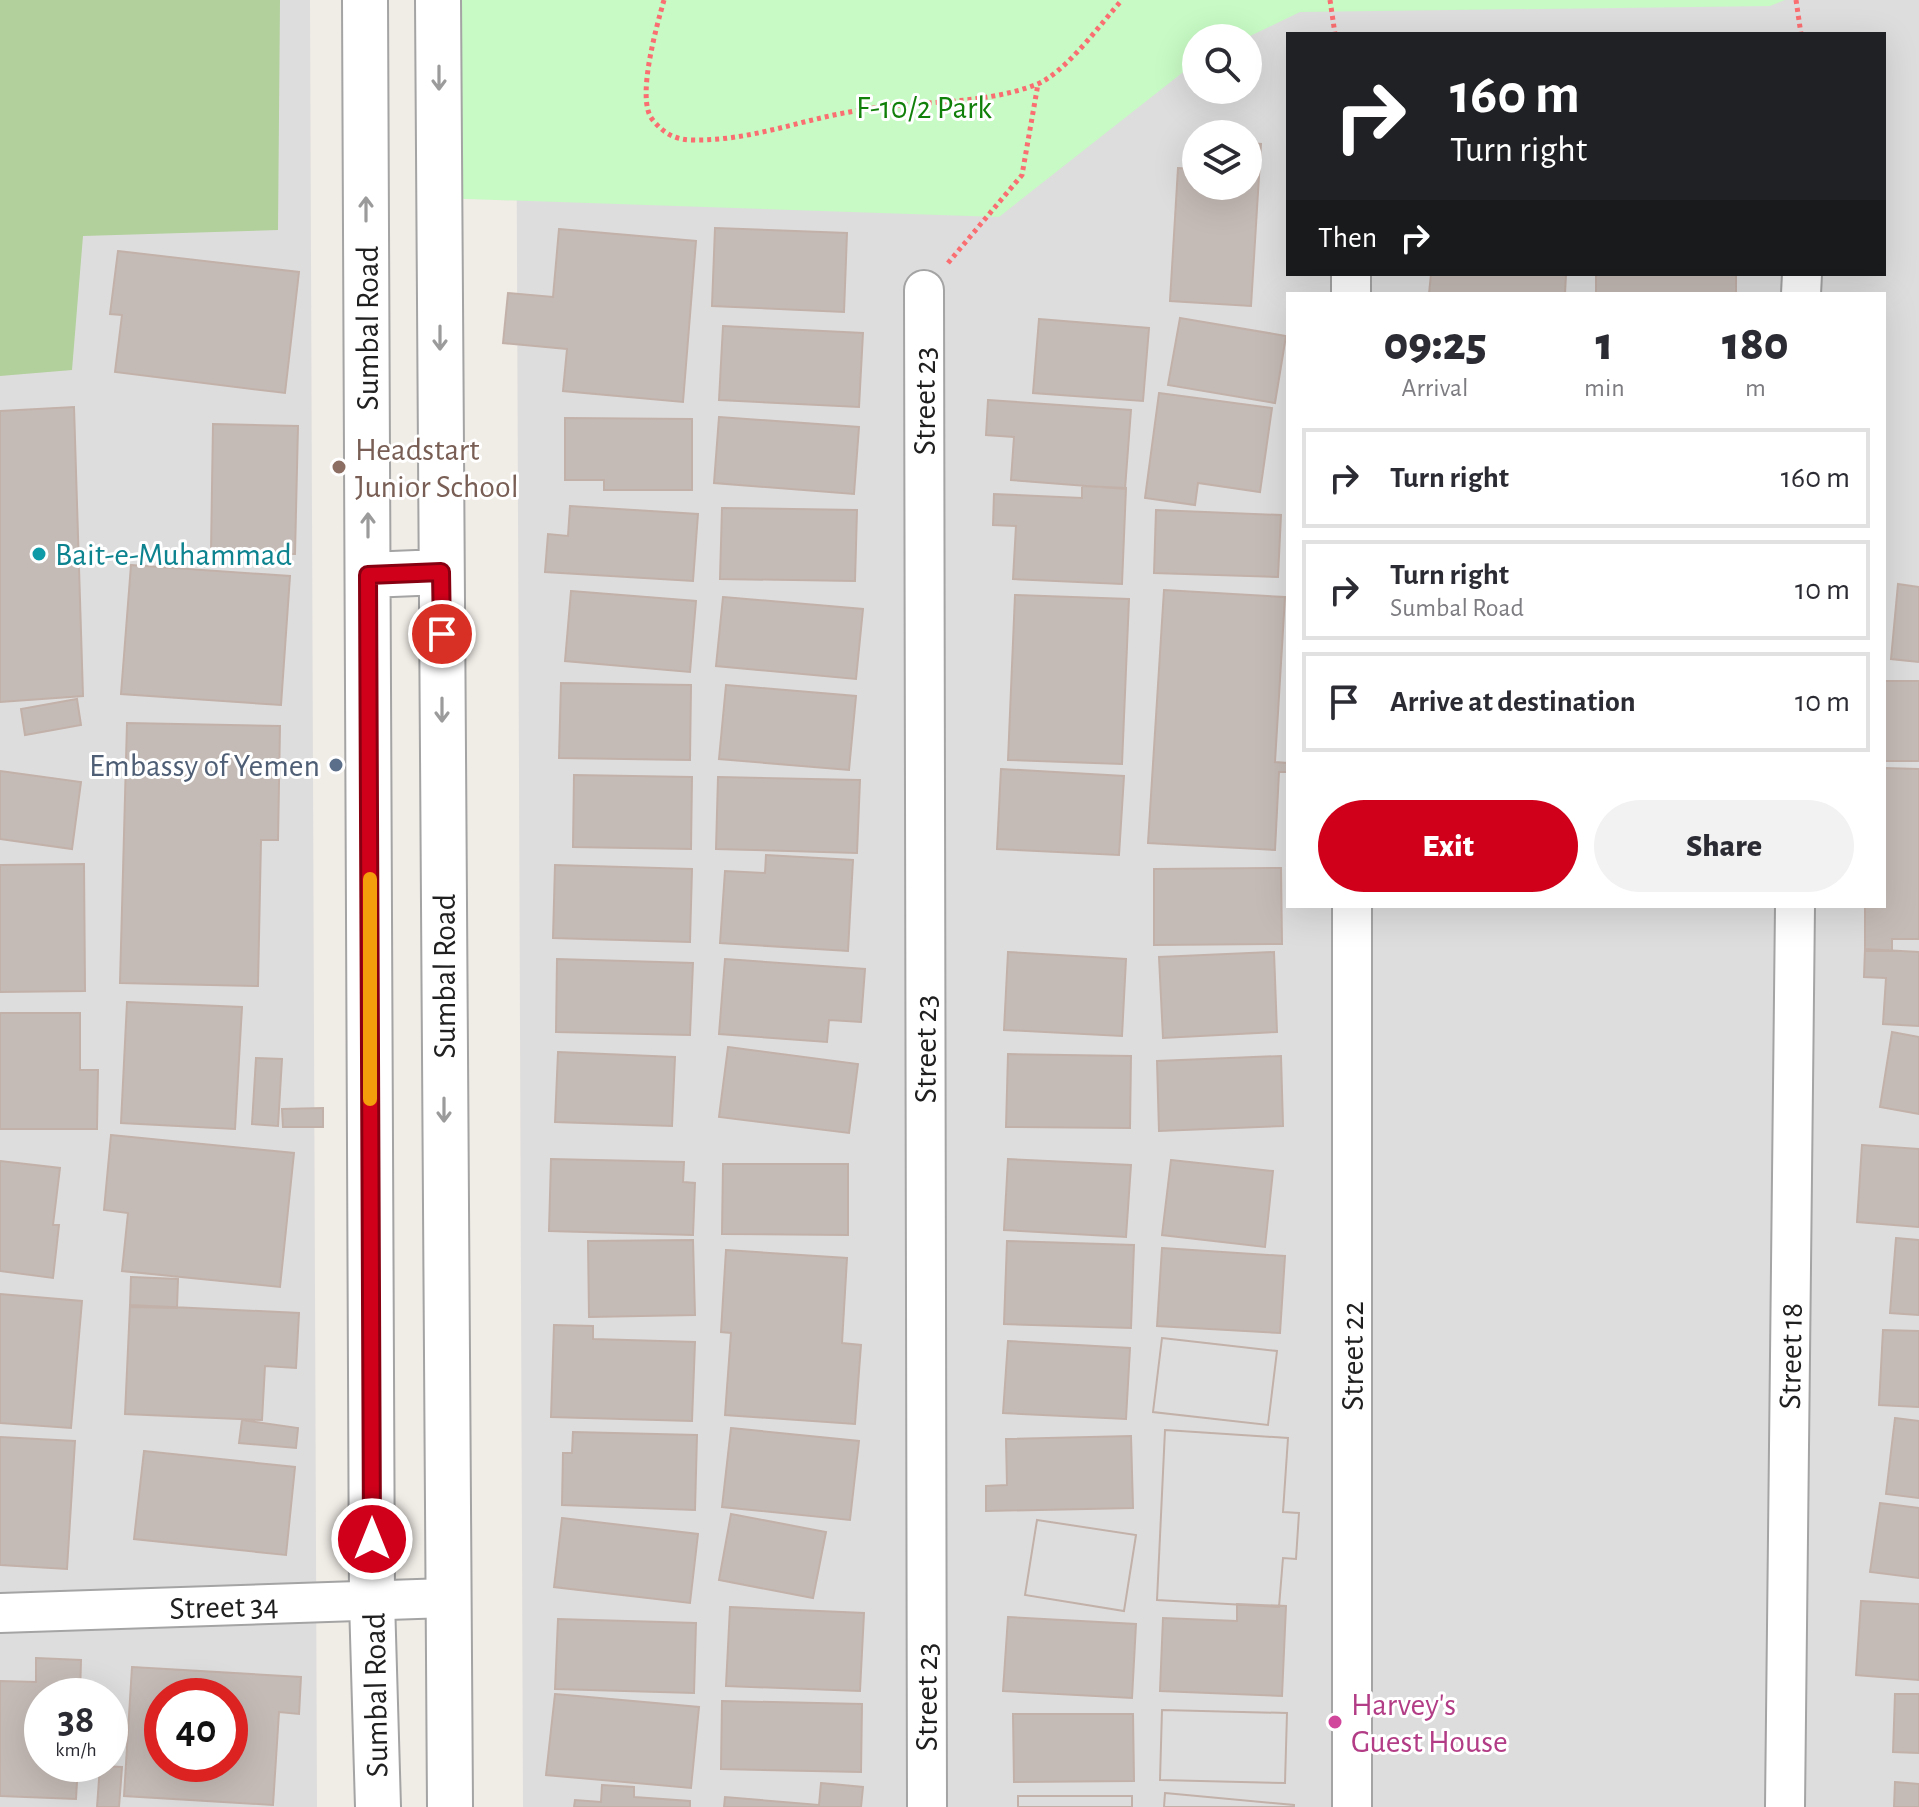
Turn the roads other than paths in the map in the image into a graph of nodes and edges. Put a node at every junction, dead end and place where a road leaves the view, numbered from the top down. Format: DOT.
graph roads {
  1 [pos="365,0"];
  2 [pos="438,0"];
  3 [pos="924,290"];
  4 [pos="441,572"];
  5 [pos="368,575"];
  6 [pos="1352,908"];
  7 [pos="1795,908"];
  8 [pos="447,1598"];
  9 [pos="372,1601"];
  10 [pos="0,1613"];
  11 [pos="378,1807"];
  12 [pos="450,1807"];
  13 [pos="927,1807"];
  14 [pos="1352,1807"];
  15 [pos="1785,1807"];
  5 -- 1 [label="street, Sumbal Road, one-way"];
  2 -- 4 [label="street, Sumbal Road, one-way"];
  3 -- 13 [label="street, Street 23"];
  4 -- 5 [label="street"];
  4 -- 8 [label="street, Sumbal Road, one-way"];
  5 -- 9 [label="street, Sumbal Road"];
  6 -- 14 [label="street, Street 22"];
  7 -- 15 [label="street, Street 18"];
  8 -- 9 [label="street, Street 34"];
  8 -- 12 [label="street, Sumbal Road"];
  9 -- 10 [label="street, Street 34"];
  9 -- 11 [label="street, Sumbal Road"];
}
